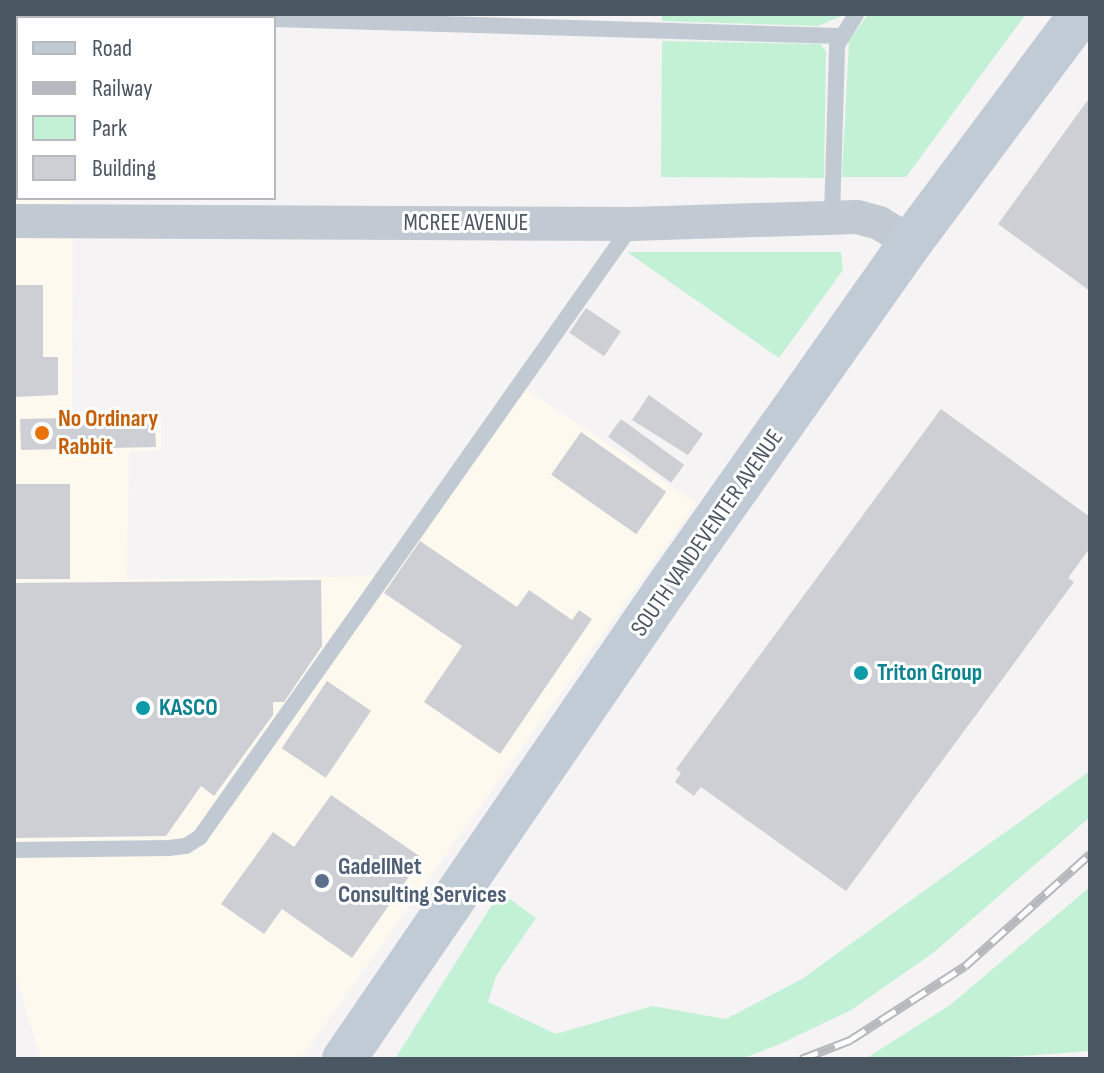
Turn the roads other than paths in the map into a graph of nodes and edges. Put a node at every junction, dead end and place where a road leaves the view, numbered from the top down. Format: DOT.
graph roads {
  1 [pos="97,14"];
  2 [pos="856,14"];
  3 [pos="1081,14"];
  4 [pos="164,16"];
  5 [pos="276,19"];
  6 [pos="840,36"];
  7 [pos="123,210"];
  8 [pos="832,218"];
  9 [pos="14,221"];
  10 [pos="632,224"];
  11 [pos="911,242"];
  12 [pos="14,850"];
  13 [pos="350,1051"];
  1 -- 4 [label="lane"];
  2 -- 6 [label="lane"];
  3 -- 11 [label="main road, SOUTH VANDEVENTER AVENUE"];
  5 -- 6 [label="lane"];
  6 -- 8 [label="lane"];
  7 -- 9 [label="street, MCREE AVENUE"];
  7 -- 10 [label="street, MCREE AVENUE"];
  8 -- 10 [label="street, MCREE AVENUE"];
  8 -- 11 [label="street, MCREE AVENUE"];
  10 -- 12 [label="lane"];
  11 -- 13 [label="main road, SOUTH VANDEVENTER AVENUE"];
}
